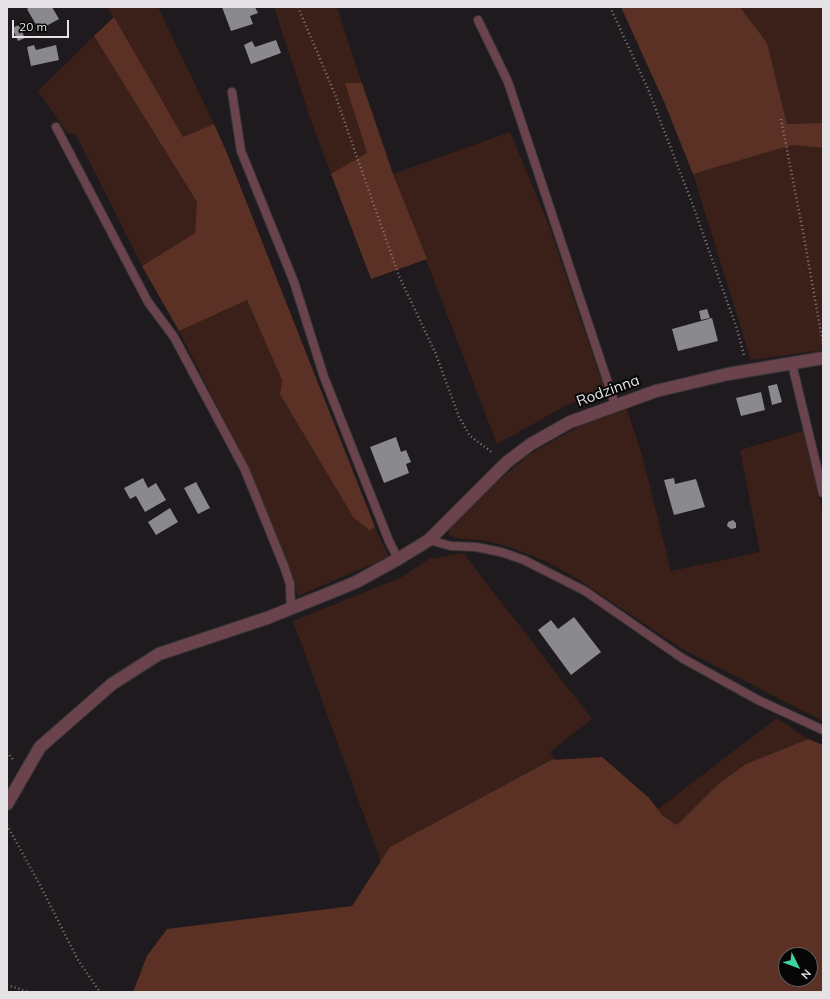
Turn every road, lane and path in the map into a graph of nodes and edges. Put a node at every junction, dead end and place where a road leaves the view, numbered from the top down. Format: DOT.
graph roads {
  1 [pos="298,7"];
  2 [pos="610,7"];
  3 [pos="478,20"];
  4 [pos="232,92"];
  5 [pos="781,119"];
  6 [pos="56,127"];
  7 [pos="823,344"];
  8 [pos="823,358"];
  9 [pos="792,364"];
  10 [pos="746,371"];
  11 [pos="615,404"];
  12 [pos="507,462"];
  13 [pos="823,493"];
  14 [pos="429,540"];
  15 [pos="398,559"];
  16 [pos="291,608"];
  17 [pos="823,730"];
  18 [pos="7,804"];
  19 [pos="7,826"];
  20 [pos="7,985"];
  21 [pos="29,992"];
  22 [pos="100,992"];
  1 -- 12 [label="path"];
  2 -- 10 [label="path"];
  3 -- 11 [label="lane"];
  4 -- 15 [label="lane"];
  5 -- 7 [label="path"];
  6 -- 16 [label="lane"];
  8 -- 9 [label="street, Rodzinna"];
  9 -- 10 [label="street, Rodzinna"];
  9 -- 13 [label="lane"];
  10 -- 11 [label="street, Rodzinna"];
  11 -- 12 [label="street, Rodzinna"];
  12 -- 14 [label="street, Rodzinna"];
  14 -- 15 [label="street, Rodzinna"];
  14 -- 17 [label="lane"];
  15 -- 16 [label="street, Rodzinna"];
  16 -- 18 [label="street, Rodzinna"];
  19 -- 22 [label="path"];
  20 -- 21 [label="path"];
}
